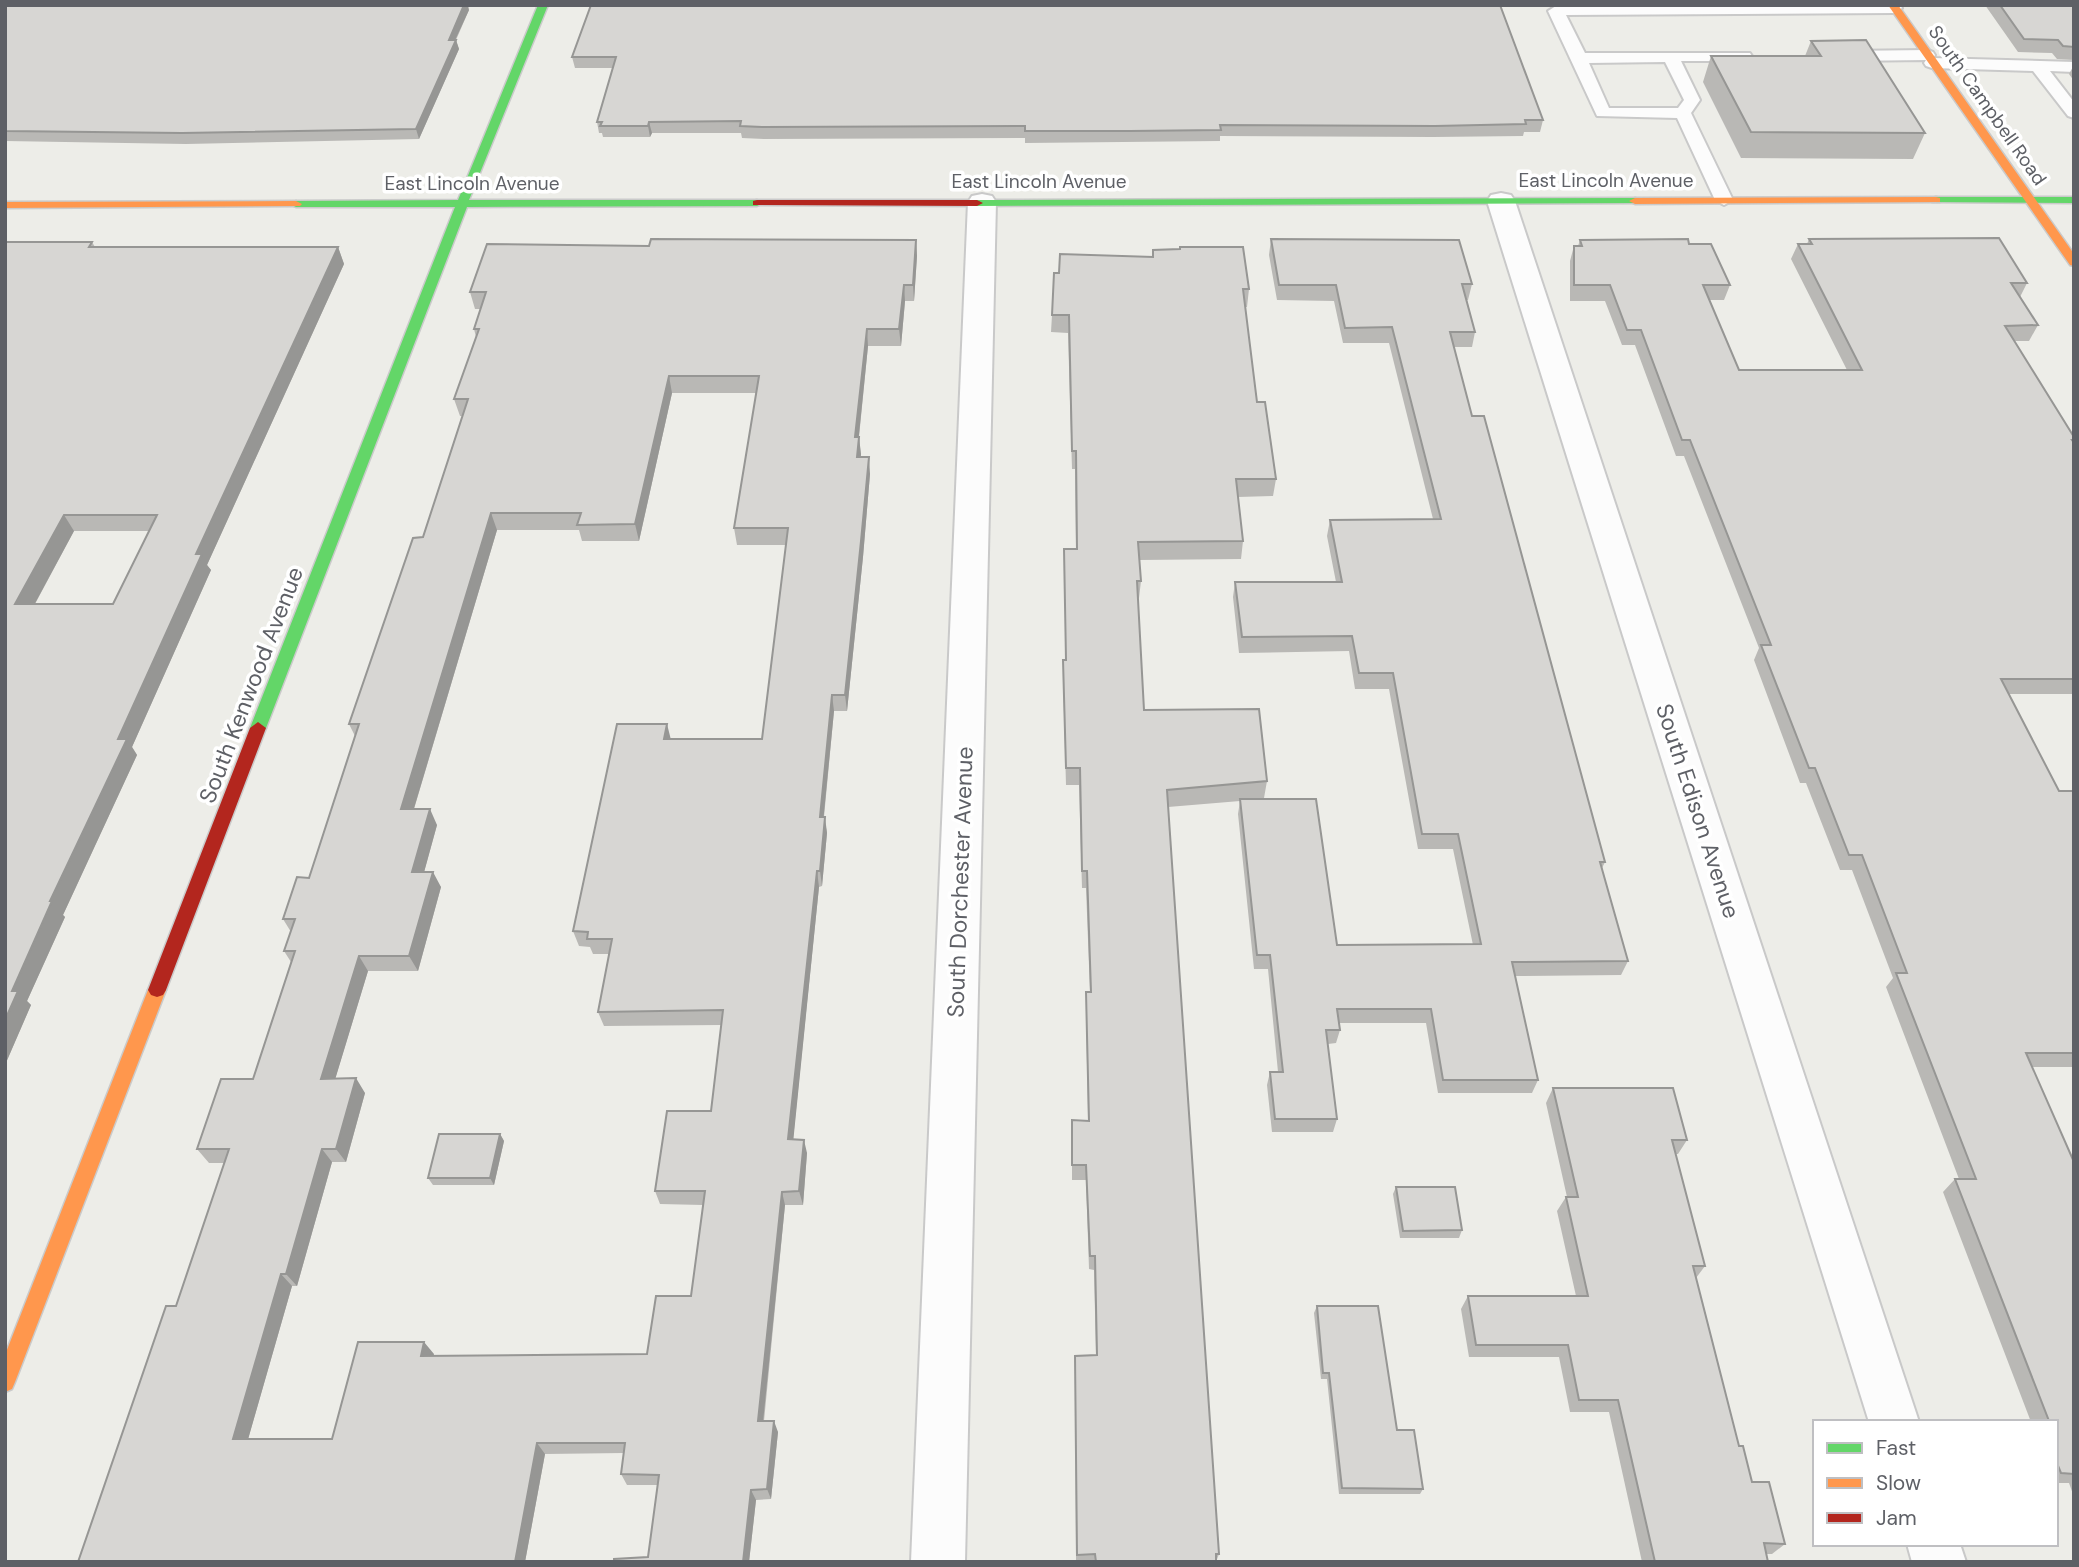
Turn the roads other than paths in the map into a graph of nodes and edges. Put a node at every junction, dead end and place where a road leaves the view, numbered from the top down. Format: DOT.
graph roads {
  1 [pos="543,5"];
  2 [pos="1893,7"];
  3 [pos="1762,56"];
  4 [pos="1827,56"];
  5 [pos="1671,57"];
  6 [pos="1578,58"];
  7 [pos="1929,59"];
  8 [pos="2038,66"];
  9 [pos="2074,67"];
  10 [pos="1683,113"];
  11 [pos="2074,113"];
  12 [pos="1724,200"];
  13 [pos="2029,200"];
  14 [pos="2074,200"];
  15 [pos="1501,201"];
  16 [pos="982,202"];
  17 [pos="463,204"];
  18 [pos="5,205"];
  19 [pos="2074,264"];
  20 [pos="5,1382"];
  21 [pos="1893,1420"];
  22 [pos="938,1562"];
  1 -- 17 [label="street, South Kenwood Avenue"];
  2 -- 6 [label="lane"];
  2 -- 7 [label="street, South Campbell Road"];
  3 -- 5 [label="lane"];
  4 -- 7 [label="lane"];
  5 -- 6 [label="lane"];
  5 -- 10 [label="lane"];
  6 -- 10 [label="lane"];
  7 -- 8 [label="lane"];
  7 -- 13 [label="street, South Campbell Road"];
  8 -- 9 [label="lane"];
  8 -- 11 [label="lane"];
  10 -- 12 [label="lane"];
  12 -- 13 [label="street, East Lincoln Avenue"];
  12 -- 15 [label="street, East Lincoln Avenue"];
  13 -- 14 [label="street, East Lincoln Avenue"];
  13 -- 19 [label="street, South Campbell Road"];
  15 -- 16 [label="street, East Lincoln Avenue"];
  15 -- 21 [label="street, South Edison Avenue"];
  16 -- 17 [label="street, East Lincoln Avenue"];
  16 -- 22 [label="street, South Dorchester Avenue"];
  17 -- 18 [label="street, East Lincoln Avenue"];
  17 -- 20 [label="street, South Kenwood Avenue"];
}
